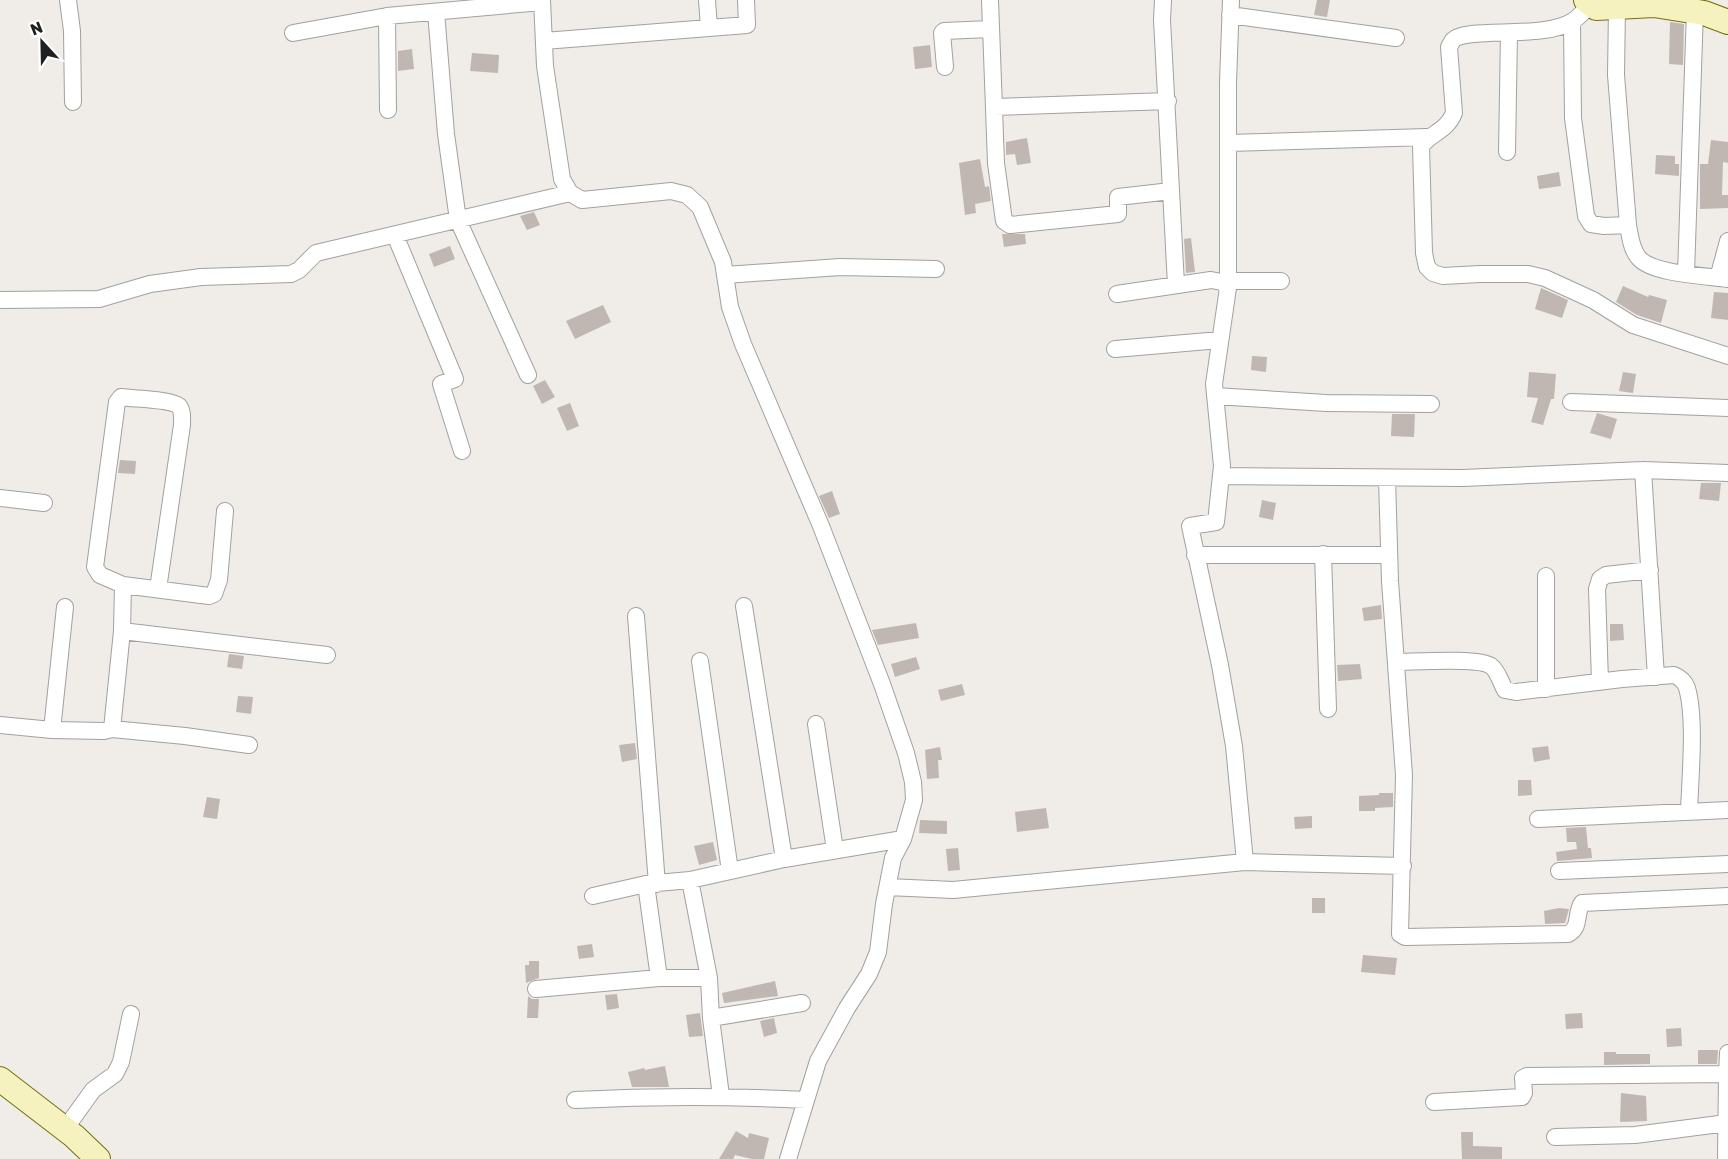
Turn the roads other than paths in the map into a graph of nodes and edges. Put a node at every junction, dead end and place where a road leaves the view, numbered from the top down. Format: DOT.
graph roads {
  1 [pos="68,0"];
  2 [pos="707,0"];
  3 [pos="746,0"];
  4 [pos="990,0"];
  5 [pos="1163,0"];
  6 [pos="542,1"];
  7 [pos="1588,2"];
  8 [pos="1231,8"];
  9 [pos="1617,8"];
  10 [pos="1695,11"];
  11 [pos="436,12"];
  12 [pos="387,16"];
  13 [pos="1572,22"];
  14 [pos="1728,22"];
  15 [pos="709,28"];
  16 [pos="990,29"];
  17 [pos="293,33"];
  18 [pos="1509,33"];
  19 [pos="1396,38"];
  20 [pos="544,41"];
  21 [pos="945,67"];
  22 [pos="1168,101"];
  23 [pos="73,102"];
  24 [pos="994,107"];
  25 [pos="388,110"];
  26 [pos="1428,137"];
  27 [pos="1228,143"];
  28 [pos="1507,152"];
  29 [pos="1172,191"];
  30 [pos="570,193"];
  31 [pos="458,220"];
  32 [pos="1628,225"];
  33 [pos="395,235"];
  34 [pos="1728,241"];
  35 [pos="936,269"];
  36 [pos="1686,273"];
  37 [pos="725,275"];
  38 [pos="1723,279"];
  39 [pos="1281,281"];
  40 [pos="1228,284"];
  41 [pos="1176,285"];
  42 [pos="1117,294"];
  43 [pos="0,300"];
  44 [pos="1220,340"];
  45 [pos="1115,349"];
  46 [pos="1728,356"];
  47 [pos="528,375"];
  48 [pos="1215,396"];
  49 [pos="1571,402"];
  50 [pos="1431,405"];
  51 [pos="1728,408"];
  52 [pos="462,452"];
  53 [pos="1643,470"];
  54 [pos="1728,472"];
  55 [pos="1221,476"];
  56 [pos="1387,478"];
  57 [pos="0,498"];
  58 [pos="44,503"];
  59 [pos="225,511"];
  60 [pos="1323,554"];
  61 [pos="1195,555"];
  62 [pos="1389,555"];
  63 [pos="1650,570"];
  64 [pos="1546,576"];
  65 [pos="123,585"];
  66 [pos="158,589"];
  67 [pos="744,606"];
  68 [pos="65,608"];
  69 [pos="636,616"];
  70 [pos="122,631"];
  71 [pos="327,655"];
  72 [pos="700,661"];
  73 [pos="1396,662"];
  74 [pos="1656,677"];
  75 [pos="1600,682"];
  76 [pos="1546,689"];
  77 [pos="1328,709"];
  78 [pos="816,724"];
  79 [pos="0,725"];
  80 [pos="112,729"];
  81 [pos="52,730"];
  82 [pos="249,745"];
  83 [pos="1728,810"];
  84 [pos="1689,812"];
  85 [pos="1538,819"];
  86 [pos="903,839"];
  87 [pos="835,849"];
  88 [pos="784,859"];
  89 [pos="1245,862"];
  90 [pos="1728,864"];
  91 [pos="1402,866"];
  92 [pos="730,871"];
  93 [pos="1559,871"];
  94 [pos="690,880"];
  95 [pos="651,884"];
  96 [pos="888,887"];
  97 [pos="593,896"];
  98 [pos="1728,896"];
  99 [pos="659,978"];
  100 [pos="709,978"];
  101 [pos="536,989"];
  102 [pos="802,1003"];
  103 [pos="131,1014"];
  104 [pos="711,1018"];
  105 [pos="1728,1053"];
  106 [pos="1727,1074"];
  107 [pos="0,1079"];
  108 [pos="722,1096"];
  109 [pos="575,1100"];
  110 [pos="806,1100"];
  111 [pos="1434,1102"];
  112 [pos="1727,1124"];
  113 [pos="65,1129"];
  114 [pos="1555,1137"];
  115 [pos="98,1159"];
  116 [pos="788,1159"];
  117 [pos="1726,1159"];
  1 -- 23 [label="street"];
  2 -- 15 [label="street"];
  3 -- 15 [label="street"];
  4 -- 16 [label="street"];
  5 -- 22 [label="street"];
  6 -- 11 [label="street"];
  6 -- 20 [label="street"];
  7 -- 9 [label="street"];
  7 -- 13 [label="street"];
  8 -- 19 [label="street"];
  8 -- 27 [label="street"];
  9 -- 10 [label="street"];
  9 -- 32 [label="street"];
  10 -- 14 [label="street"];
  10 -- 36 [label="street"];
  11 -- 12 [label="street"];
  11 -- 31 [label="street"];
  12 -- 17 [label="street"];
  12 -- 25 [label="street"];
  13 -- 18 [label="street"];
  13 -- 32 [label="street"];
  15 -- 20 [label="street"];
  16 -- 21 [label="street"];
  16 -- 24 [label="street"];
  18 -- 26 [label="street"];
  18 -- 28 [label="street"];
  20 -- 30 [label="street"];
  22 -- 24 [label="street"];
  22 -- 29 [label="street"];
  24 -- 29 [label="street"];
  26 -- 27 [label="street"];
  26 -- 46 [label="street"];
  27 -- 40 [label="street"];
  29 -- 41 [label="street"];
  30 -- 31 [label="street"];
  30 -- 37 [label="street"];
  31 -- 33 [label="street"];
  31 -- 47 [label="street"];
  32 -- 36 [label="street"];
  33 -- 43 [label="street"];
  33 -- 52 [label="street"];
  34 -- 38 [label="street"];
  35 -- 37 [label="street"];
  36 -- 38 [label="street"];
  37 -- 86 [label="street"];
  39 -- 40 [label="street"];
  40 -- 41 [label="street"];
  40 -- 44 [label="street"];
  41 -- 42 [label="street"];
  44 -- 45 [label="street"];
  44 -- 48 [label="street"];
  48 -- 50 [label="street"];
  48 -- 55 [label="street"];
  49 -- 51 [label="street"];
  53 -- 54 [label="street"];
  53 -- 56 [label="street"];
  53 -- 63 [label="street"];
  55 -- 56 [label="street"];
  55 -- 61 [label="street"];
  56 -- 62 [label="street"];
  57 -- 58 [label="street"];
  59 -- 66 [label="street"];
  60 -- 61 [label="street"];
  60 -- 62 [label="street"];
  60 -- 77 [label="street"];
  61 -- 89 [label="street"];
  62 -- 73 [label="street"];
  63 -- 74 [label="street"];
  63 -- 75 [label="street"];
  64 -- 76 [label="street"];
  65 -- 66 [label="street"];
  65 -- 66 [label="street"];
  65 -- 70 [label="street"];
  67 -- 88 [label="street"];
  68 -- 81 [label="street"];
  69 -- 95 [label="street"];
  70 -- 71 [label="street"];
  70 -- 80 [label="street"];
  72 -- 92 [label="street"];
  73 -- 76 [label="street"];
  73 -- 91 [label="street"];
  74 -- 75 [label="street"];
  74 -- 84 [label="street"];
  75 -- 76 [label="street"];
  78 -- 87 [label="street"];
  79 -- 81 [label="street"];
  80 -- 81 [label="street"];
  80 -- 82 [label="street"];
  83 -- 84 [label="street"];
  84 -- 85 [label="street"];
  86 -- 87 [label="street"];
  86 -- 96 [label="street"];
  87 -- 88 [label="street"];
  88 -- 92 [label="street"];
  89 -- 91 [label="street"];
  89 -- 96 [label="street"];
  90 -- 93 [label="street"];
  91 -- 98 [label="street"];
  92 -- 94 [label="street"];
  94 -- 95 [label="street"];
  94 -- 100 [label="street"];
  95 -- 97 [label="street"];
  95 -- 99 [label="street"];
  96 -- 110 [label="street"];
  99 -- 100 [label="street"];
  99 -- 101 [label="street"];
  100 -- 104 [label="street"];
  102 -- 104 [label="street"];
  103 -- 113 [label="street"];
  104 -- 108 [label="street"];
  105 -- 106 [label="street"];
  106 -- 111 [label="street"];
  106 -- 112 [label="street"];
  107 -- 113 [label="street"];
  108 -- 109 [label="street"];
  108 -- 110 [label="street"];
  110 -- 116 [label="street"];
  112 -- 114 [label="street"];
  112 -- 117 [label="street"];
  113 -- 115 [label="street"];
}
